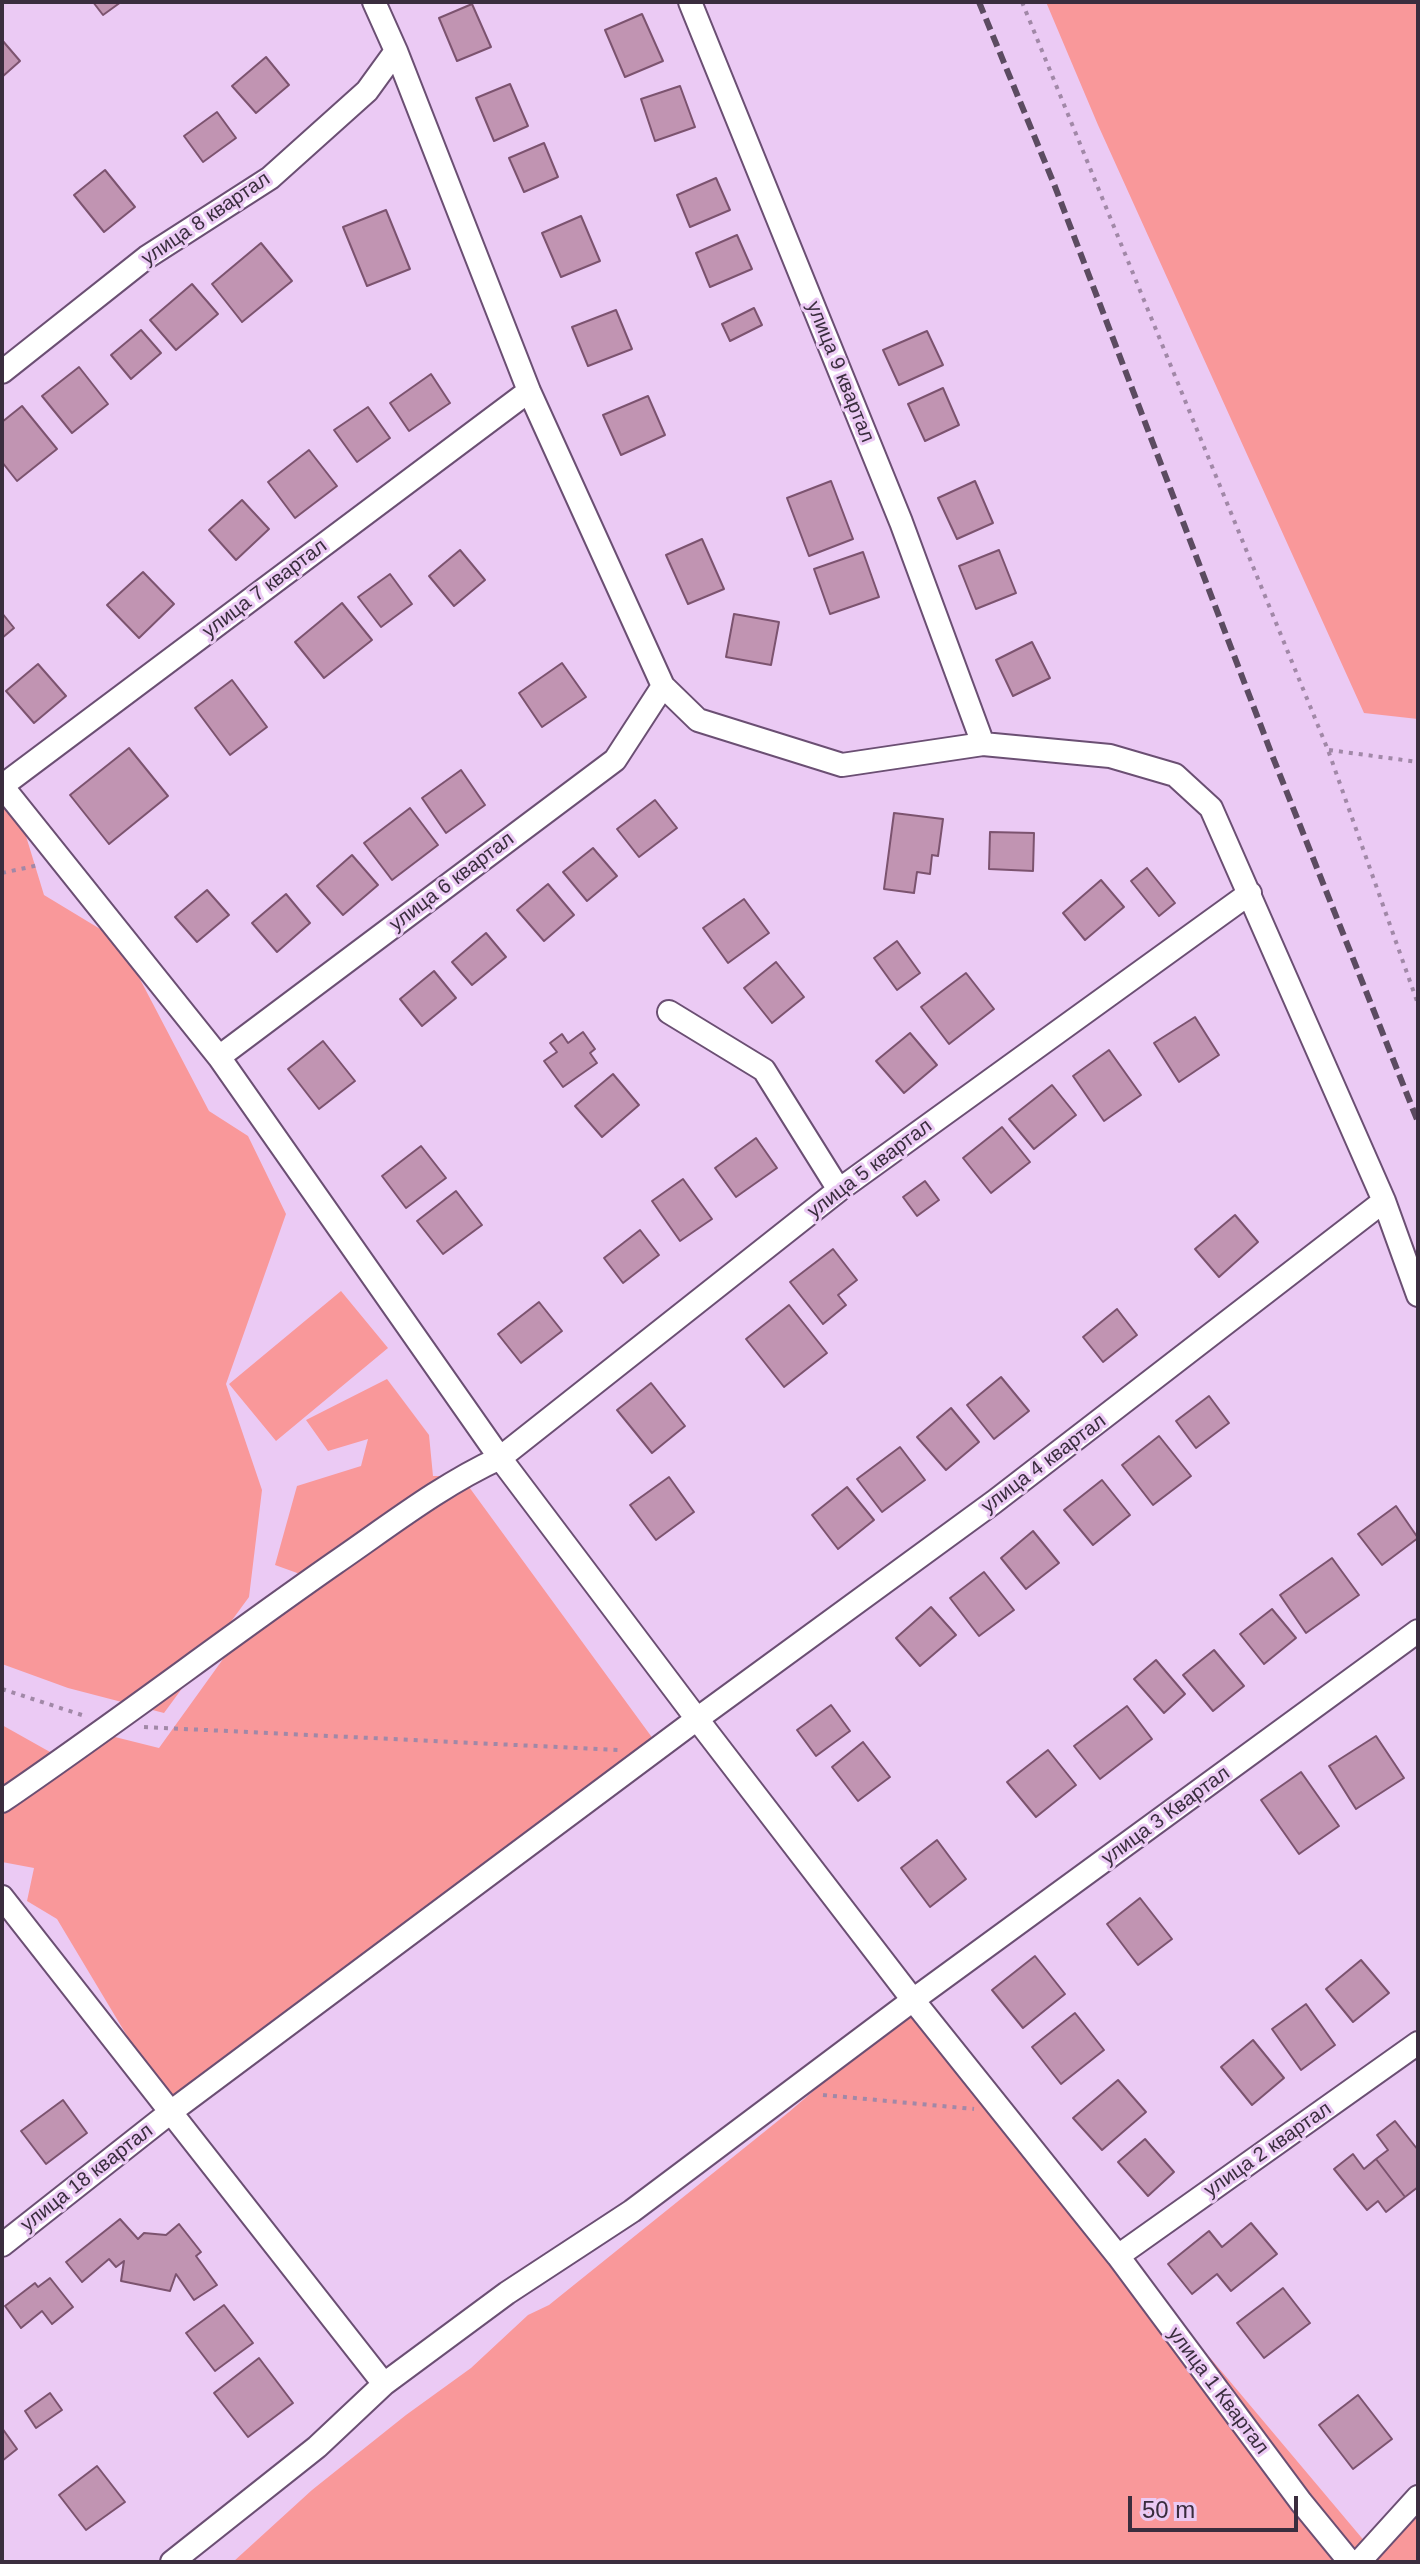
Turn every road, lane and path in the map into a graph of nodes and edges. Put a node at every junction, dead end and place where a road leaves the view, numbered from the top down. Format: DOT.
graph roads {
  1 [pos="374,2"];
  2 [pos="690,2"];
  3 [pos="1022,2"];
  4 [pos="396,51"];
  5 [pos="2,372"];
  6 [pos="529,391"];
  7 [pos="663,686"];
  8 [pos="983,744"];
  9 [pos="1328,750"];
  10 [pos="1418,762"];
  11 [pos="2,786"];
  12 [pos="61,860"];
  13 [pos="2,873"];
  14 [pos="1250,893"];
  15 [pos="1418,1004"];
  16 [pos="669,1012"];
  17 [pos="219,1057"];
  18 [pos="839,1190"];
  19 [pos="1384,1201"];
  20 [pos="1418,1295"];
  21 [pos="500,1458"];
  22 [pos="1418,1631"];
  23 [pos="2,1689"];
  24 [pos="697,1719"];
  25 [pos="112,1725"];
  26 [pos="653,1752"];
  27 [pos="2,1801"];
  28 [pos="2,1897"];
  29 [pos="913,2000"];
  30 [pos="1418,2043"];
  31 [pos="791,2092"];
  32 [pos="172,2111"];
  33 [pos="1004,2112"];
  34 [pos="2,2245"];
  35 [pos="1118,2256"];
  36 [pos="384,2384"];
  37 [pos="1418,2497"];
  38 [pos="172,2562"];
  39 [pos="1350,2562"];
  40 [pos="1359,2562"];
  1 -- 4 [label="street"];
  2 -- 8 [label="street, улица 9 квартал"];
  3 -- 9 [label="path"];
  4 -- 5 [label="street, улица 8 квартал"];
  4 -- 6 [label="street"];
  6 -- 7 [label="street"];
  6 -- 11 [label="street, улица 7 квартал"];
  7 -- 8 [label="street"];
  7 -- 17 [label="street, улица 6 квартал"];
  8 -- 14 [label="street"];
  9 -- 10 [label="path"];
  9 -- 15 [label="path"];
  11 -- 12 [label="street, улица 1 Квартал"];
  12 -- 13 [label="path"];
  12 -- 17 [label="street, улица 1 Квартал"];
  14 -- 18 [label="street, улица 5 квартал"];
  14 -- 19 [label="street"];
  16 -- 18 [label="street"];
  17 -- 21 [label="street, улица 1 Квартал"];
  18 -- 21 [label="street, улица 5 квартал"];
  19 -- 20 [label="street"];
  19 -- 24 [label="street, улица 4 квартал"];
  21 -- 24 [label="street, улица 1 Квартал"];
  21 -- 25 [label="street, улица 5 квартал"];
  22 -- 29 [label="street, улица 3 Квартал"];
  23 -- 25 [label="path"];
  24 -- 26 [label="street, улица 4 квартал"];
  24 -- 29 [label="street, улица 1 Квартал"];
  25 -- 26 [label="path"];
  25 -- 27 [label="street, улица 5 квартал"];
  26 -- 32 [label="street, улица 18 квартал"];
  28 -- 32 [label="street"];
  29 -- 31 [label="street, улица 3 Квартал"];
  29 -- 33 [label="street, улица 1 Квартал"];
  30 -- 35 [label="street, улица 2 квартал"];
  31 -- 33 [label="path"];
  31 -- 36 [label="street, улица 3 Квартал"];
  32 -- 34 [label="street, улица 18 квартал"];
  32 -- 36 [label="street"];
  33 -- 35 [label="street, улица 1 Квартал"];
  35 -- 39 [label="street, улица 1 Квартал"];
  36 -- 38 [label="street, улица 3 Квартал"];
  37 -- 40 [label="street"];
}
